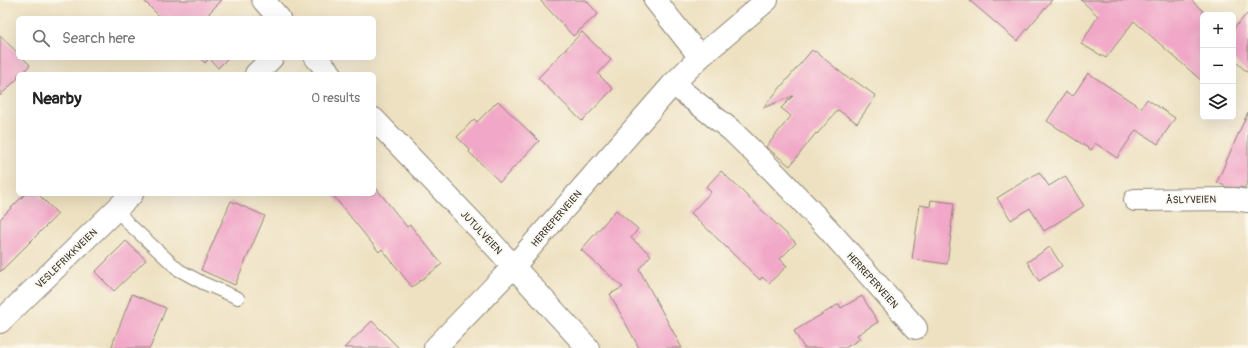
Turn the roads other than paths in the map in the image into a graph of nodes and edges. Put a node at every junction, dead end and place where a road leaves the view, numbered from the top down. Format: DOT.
graph roads {
  1 [pos="263,0"];
  2 [pos="655,0"];
  3 [pos="767,0"];
  4 [pos="277,16"];
  5 [pos="700,57"];
  6 [pos="270,60"];
  7 [pos="318,60"];
  8 [pos="258,72"];
  9 [pos="329,72"];
  10 [pos="673,84"];
  11 [pos="376,121"];
  12 [pos="130,196"];
  13 [pos="1135,200"];
  14 [pos="1248,201"];
  15 [pos="116,209"];
  16 [pos="514,266"];
  17 [pos="238,298"];
  18 [pos="0,322"];
  19 [pos="916,328"];
  20 [pos="435,348"];
  21 [pos="588,348"];
  1 -- 4 [label="street"];
  2 -- 5 [label="street"];
  3 -- 5 [label="street, HERREPERVEIEN"];
  5 -- 10 [label="street, HERREPERVEIEN"];
  6 -- 8 [label="street"];
  7 -- 9 [label="street"];
  10 -- 16 [label="street, HERREPERVEIEN"];
  10 -- 19 [label="street, HERREPERVEIEN"];
  11 -- 16 [label="street, JUTULVEIEN"];
  12 -- 15 [label="street, VESLEFRIKKVEIEN"];
  13 -- 14 [label="street, ÅSLYVEIEN"];
  15 -- 17 [label="lane"];
  15 -- 18 [label="street, VESLEFRIKKVEIEN"];
  16 -- 20 [label="street, HERREPERVEIEN"];
  16 -- 21 [label="street, JUTULVEIEN"];
}
